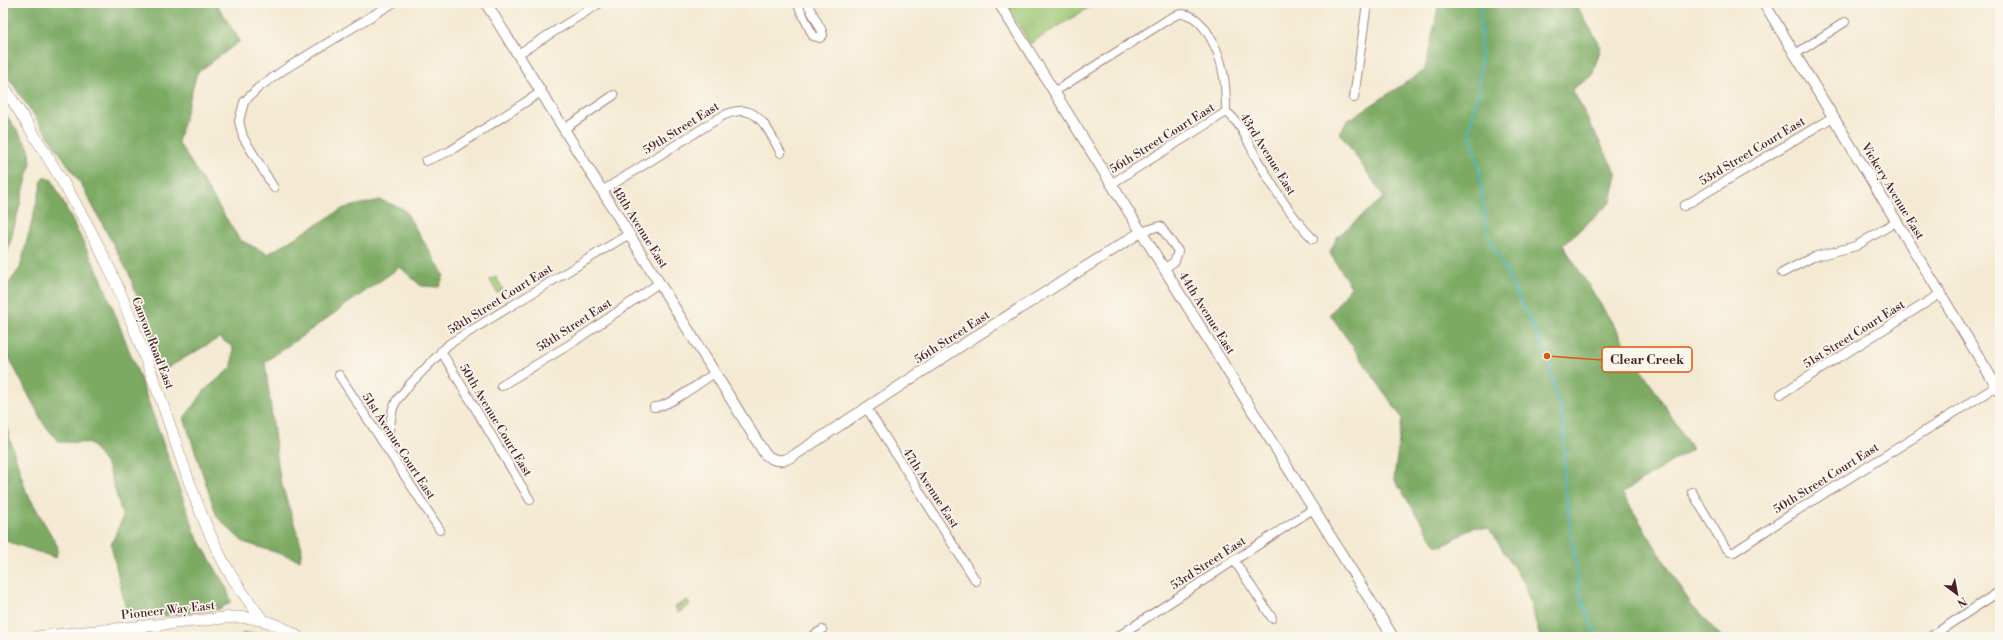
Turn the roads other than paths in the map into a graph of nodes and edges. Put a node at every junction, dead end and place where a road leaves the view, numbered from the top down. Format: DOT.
graph roads {
  1 [pos="393,3"];
  2 [pos="486,3"];
  3 [pos="600,3"];
  4 [pos="797,3"];
  5 [pos="806,3"];
  6 [pos="999,3"];
  7 [pos="1367,3"];
  8 [pos="1764,3"];
  9 [pos="1846,22"];
  10 [pos="518,54"];
  11 [pos="1794,55"];
  12 [pos="3,85"];
  13 [pos="541,92"];
  14 [pos="1054,92"];
  15 [pos="614,95"];
  16 [pos="1354,98"];
  17 [pos="1226,112"];
  18 [pos="1832,116"];
  19 [pos="564,129"];
  20 [pos="781,153"];
  21 [pos="426,161"];
  22 [pos="1111,184"];
  23 [pos="274,188"];
  24 [pos="602,191"];
  25 [pos="1684,206"];
  26 [pos="1897,221"];
  27 [pos="1141,232"];
  28 [pos="629,234"];
  29 [pos="1313,239"];
  30 [pos="1164,269"];
  31 [pos="1782,273"];
  32 [pos="659,283"];
  33 [pos="1940,294"];
  34 [pos="441,351"];
  35 [pos="715,373"];
  36 [pos="339,375"];
  37 [pos="501,386"];
  38 [pos="1998,389"];
  39 [pos="1781,394"];
  40 [pos="654,407"];
  41 [pos="866,408"];
  42 [pos="386,447"];
  43 [pos="776,460"];
  44 [pos="1692,492"];
  45 [pos="530,500"];
  46 [pos="1313,509"];
  47 [pos="440,530"];
  48 [pos="1234,560"];
  49 [pos="976,580"];
  50 [pos="2000,591"];
  51 [pos="262,618"];
  52 [pos="1272,618"];
  53 [pos="822,630"];
  54 [pos="36,637"];
  55 [pos="298,637"];
  56 [pos="811,637"];
  57 [pos="1117,637"];
  58 [pos="1393,637"];
  59 [pos="1930,637"];
  1 -- 23 [label="street"];
  2 -- 10 [label="street, 48th Avenue East"];
  3 -- 10 [label="street"];
  4 -- 5 [label="street"];
  6 -- 14 [label="street, 44th Avenue East"];
  7 -- 16 [label="street"];
  8 -- 11 [label="street, Vickery Avenue East"];
  9 -- 11 [label="street"];
  10 -- 13 [label="street, 48th Avenue East"];
  11 -- 18 [label="street, Vickery Avenue East"];
  12 -- 51 [label="main road, Canyon Road East"];
  13 -- 19 [label="street, 48th Avenue East"];
  13 -- 21 [label="street"];
  14 -- 17 [label="street, 43rd Avenue East"];
  14 -- 22 [label="street, 44th Avenue East"];
  15 -- 19 [label="street"];
  17 -- 22 [label="street, 56th Street Court East"];
  17 -- 29 [label="street, 43rd Avenue East"];
  18 -- 25 [label="street, 53rd Street Court East"];
  18 -- 26 [label="street, Vickery Avenue East"];
  19 -- 24 [label="street, 48th Avenue East"];
  20 -- 24 [label="street, 59th Street East"];
  22 -- 27 [label="street, 44th Avenue East"];
  24 -- 28 [label="street, 48th Avenue East"];
  26 -- 31 [label="street"];
  26 -- 33 [label="street, Vickery Avenue East"];
  27 -- 30 [label="street, 44th Avenue East"];
  27 -- 30 [label="street"];
  27 -- 41 [label="street, 56th Street East"];
  28 -- 32 [label="street, 48th Avenue East"];
  28 -- 34 [label="street, 58th Street Court East"];
  30 -- 46 [label="street, 44th Avenue East"];
  32 -- 35 [label="street, 48th Avenue East"];
  32 -- 37 [label="street, 58th Street East"];
  33 -- 38 [label="street, Vickery Avenue East"];
  33 -- 39 [label="street, 51st Street Court East"];
  34 -- 42 [label="street, 58th Street Court East"];
  34 -- 45 [label="street, 50th Avenue Court East"];
  35 -- 40 [label="street"];
  35 -- 43 [label="street, 48th Avenue East"];
  36 -- 42 [label="street, 51st Avenue Court East"];
  38 -- 44 [label="street, 50th Street Court East"];
  41 -- 43 [label="street, 56th Street East"];
  41 -- 49 [label="street, 47th Avenue East"];
  42 -- 47 [label="street, 51st Avenue Court East"];
  46 -- 48 [label="street, 53rd Street East"];
  46 -- 58 [label="street, 44th Avenue East"];
  48 -- 52 [label="street"];
  48 -- 57 [label="street, 53rd Street East"];
  50 -- 59 [label="street"];
  51 -- 54 [label="main road, Pioneer Way East"];
  51 -- 55 [label="main road, Pioneer Way East"];
  53 -- 56 [label="street"];
}
